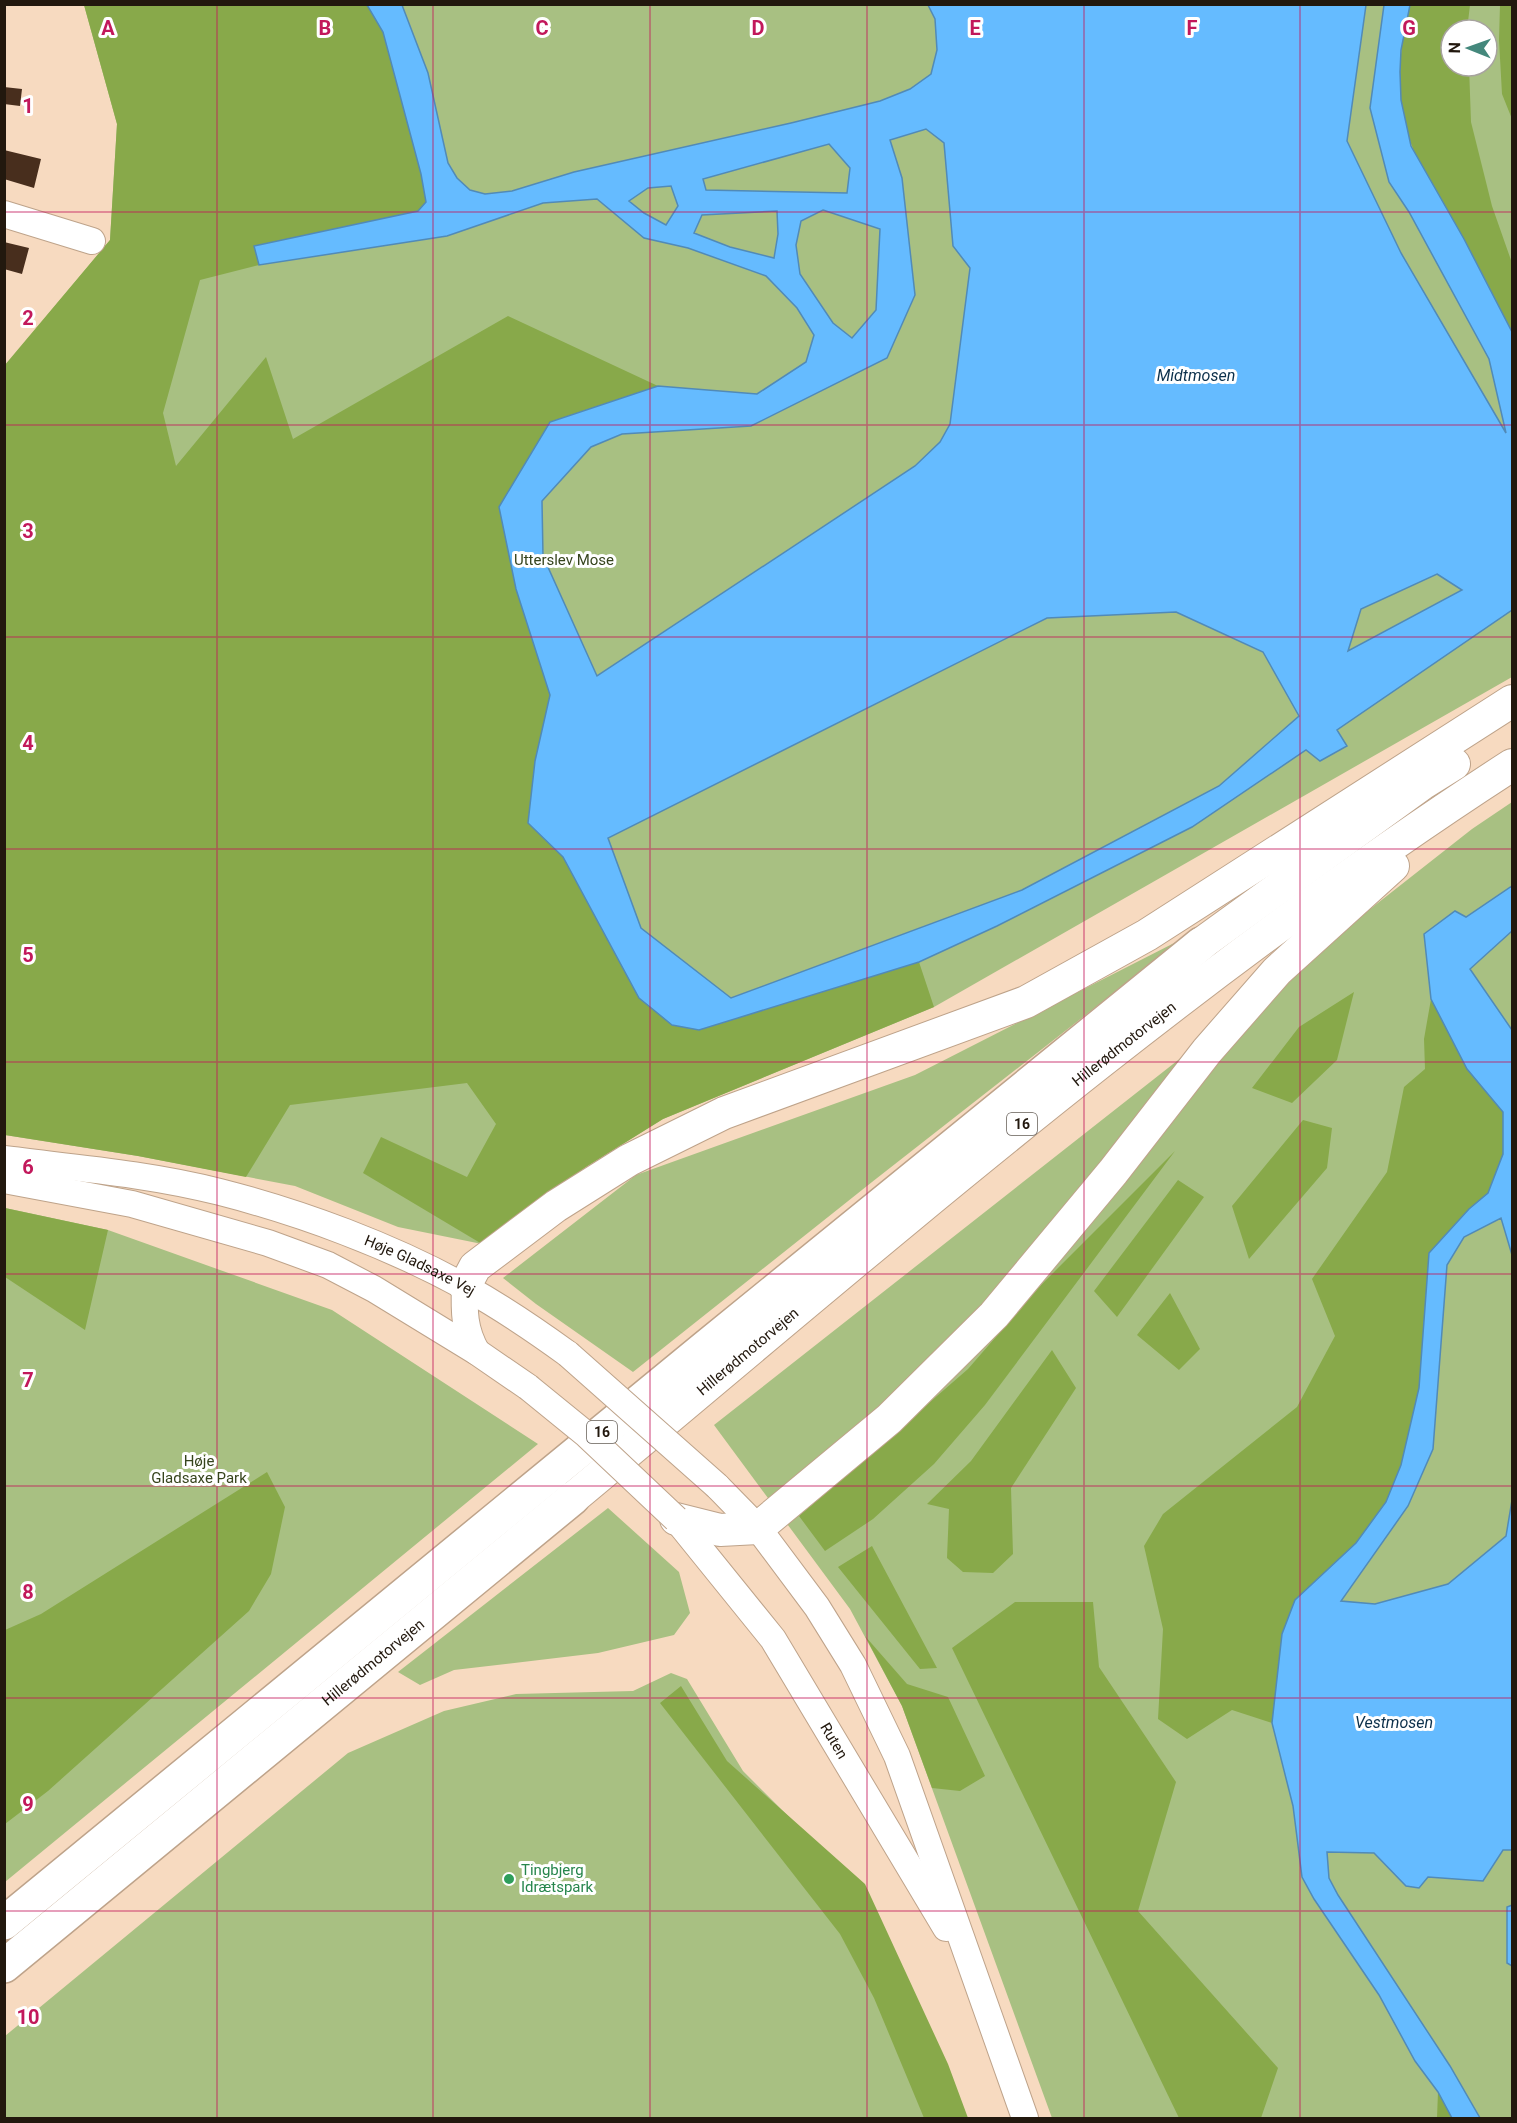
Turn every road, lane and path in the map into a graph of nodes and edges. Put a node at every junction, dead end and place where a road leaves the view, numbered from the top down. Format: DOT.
graph roads {
  1 [pos="4,214"];
  2 [pos="92,241"];
  3 [pos="1512,701"];
  4 [pos="1512,726"];
  5 [pos="1502,771"];
  6 [pos="1201,944"];
  7 [pos="4,1159"];
  8 [pos="4,1180"];
  9 [pos="465,1286"];
  10 [pos="477,1352"];
  11 [pos="573,1498"];
  12 [pos="676,1519"];
  13 [pos="758,1528"];
  14 [pos="4,1923"];
  15 [pos="4,1966"];
  16 [pos="974,1974"];
  17 [pos="1025,2118"];
  1 -- 2 [label="street"];
  3 -- 9 [label="main road"];
  4 -- 6 [label="main road, Hillerødmotorvejen / 16"];
  5 -- 11 [label="main road, Hillerødmotorvejen / 16"];
  5 -- 13 [label="main road"];
  6 -- 14 [label="highway, Hillerødmotorvejen / 16"];
  7 -- 9 [label="street, Høje Gladsaxe Vej"];
  8 -- 10 [label="street"];
  9 -- 10 [label="street"];
  9 -- 13 [label="street, Høje Gladsaxe Vej, bridge"];
  10 -- 12 [label="street, bridge"];
  11 -- 15 [label="highway, Hillerødmotorvejen / 16"];
  12 -- 13 [label="main road"];
  12 -- 16 [label="street, Ruten"];
  13 -- 16 [label="street, Ruten"];
  16 -- 17 [label="street, Ruten"];
}
